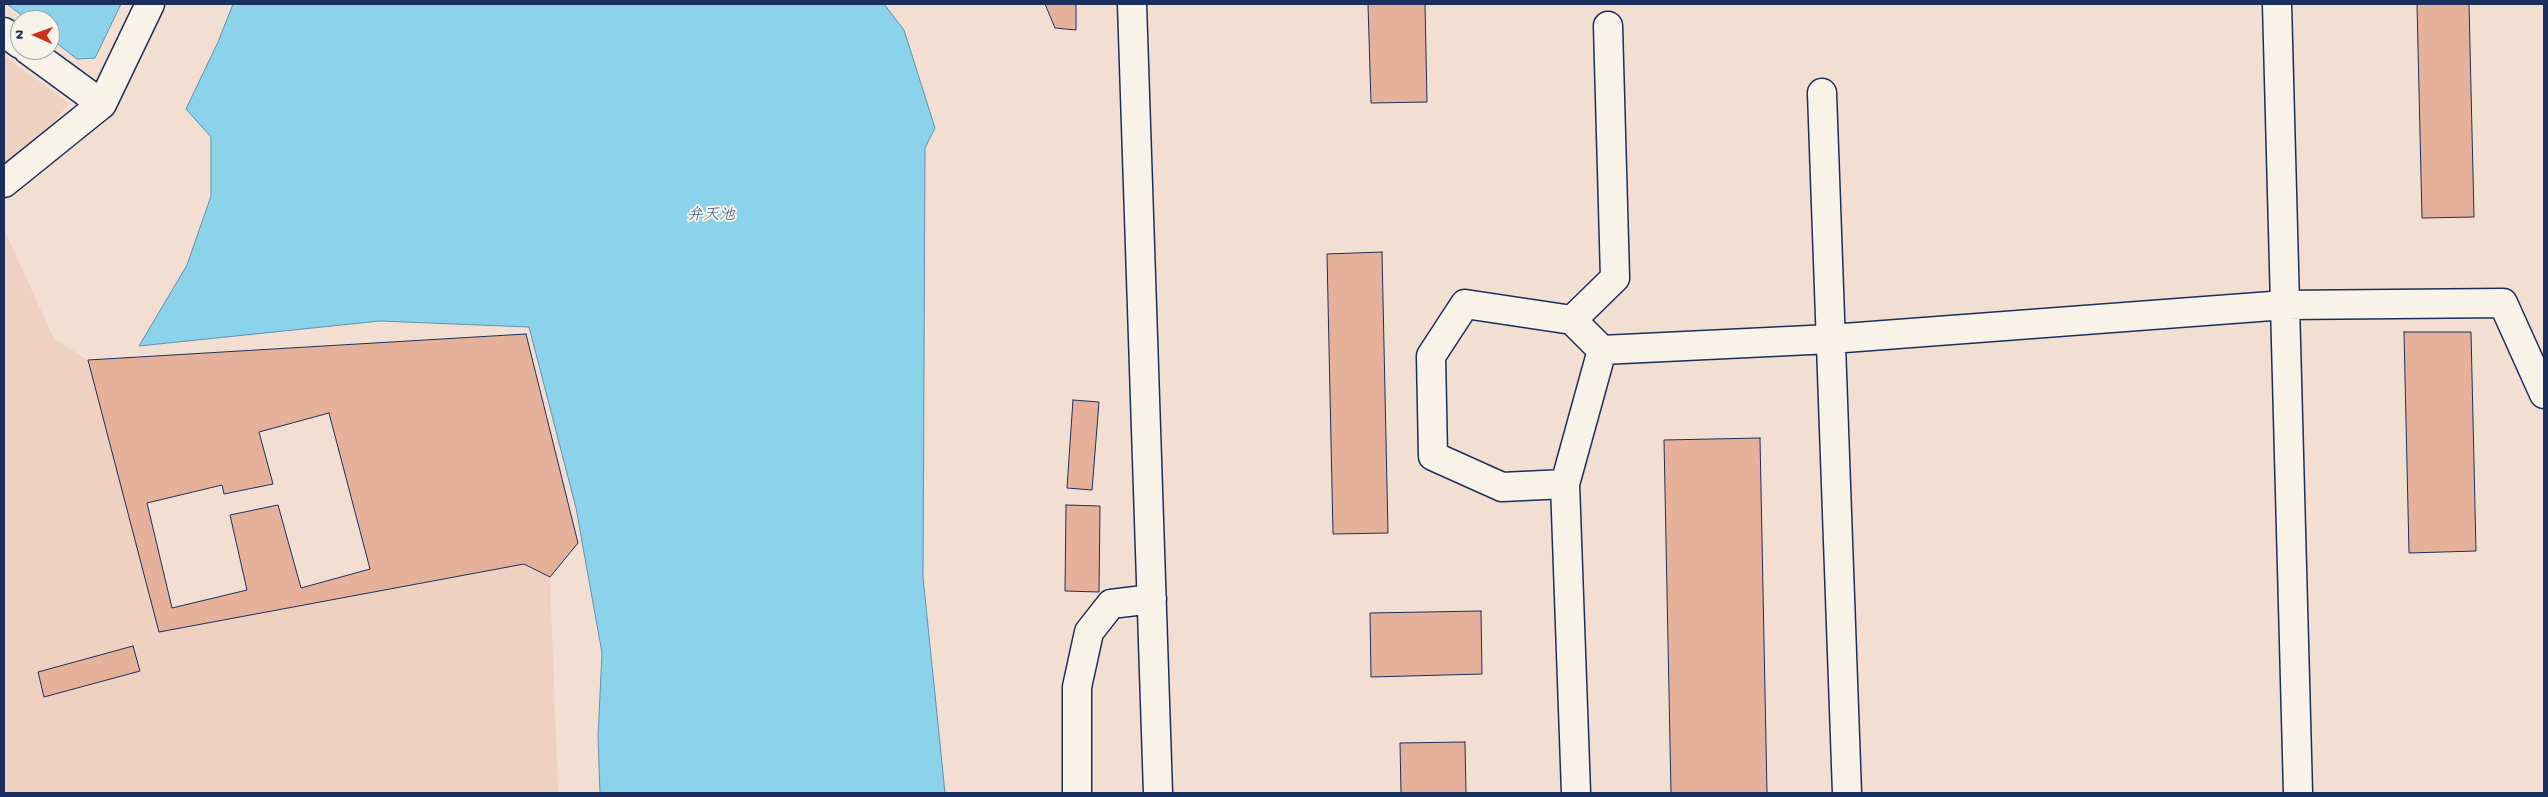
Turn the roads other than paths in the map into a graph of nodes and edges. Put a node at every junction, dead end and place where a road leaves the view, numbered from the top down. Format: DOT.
graph roads {
  1 [pos="150,4"];
  2 [pos="1132,4"];
  3 [pos="2277,4"];
  4 [pos="1608,26"];
  5 [pos="42,60"];
  6 [pos="1822,93"];
  7 [pos="102,104"];
  8 [pos="4,183"];
  9 [pos="2286,305"];
  10 [pos="1572,320"];
  11 [pos="1831,339"];
  12 [pos="1602,350"];
  13 [pos="2544,394"];
  14 [pos="1565,484"];
  15 [pos="1152,599"];
  16 [pos="1077,793"];
  17 [pos="1158,793"];
  18 [pos="1576,793"];
  19 [pos="1847,793"];
  20 [pos="2298,793"];
  1 -- 7 [label="street"];
  2 -- 15 [label="street"];
  3 -- 9 [label="street"];
  4 -- 10 [label="street"];
  5 -- 7 [label="street"];
  6 -- 11 [label="street"];
  7 -- 8 [label="street"];
  9 -- 11 [label="street"];
  9 -- 13 [label="street"];
  9 -- 20 [label="street"];
  10 -- 12 [label="street"];
  10 -- 14 [label="street"];
  11 -- 12 [label="street"];
  11 -- 19 [label="street"];
  12 -- 14 [label="street"];
  14 -- 18 [label="street"];
  15 -- 16 [label="street"];
  15 -- 17 [label="street"];
}
